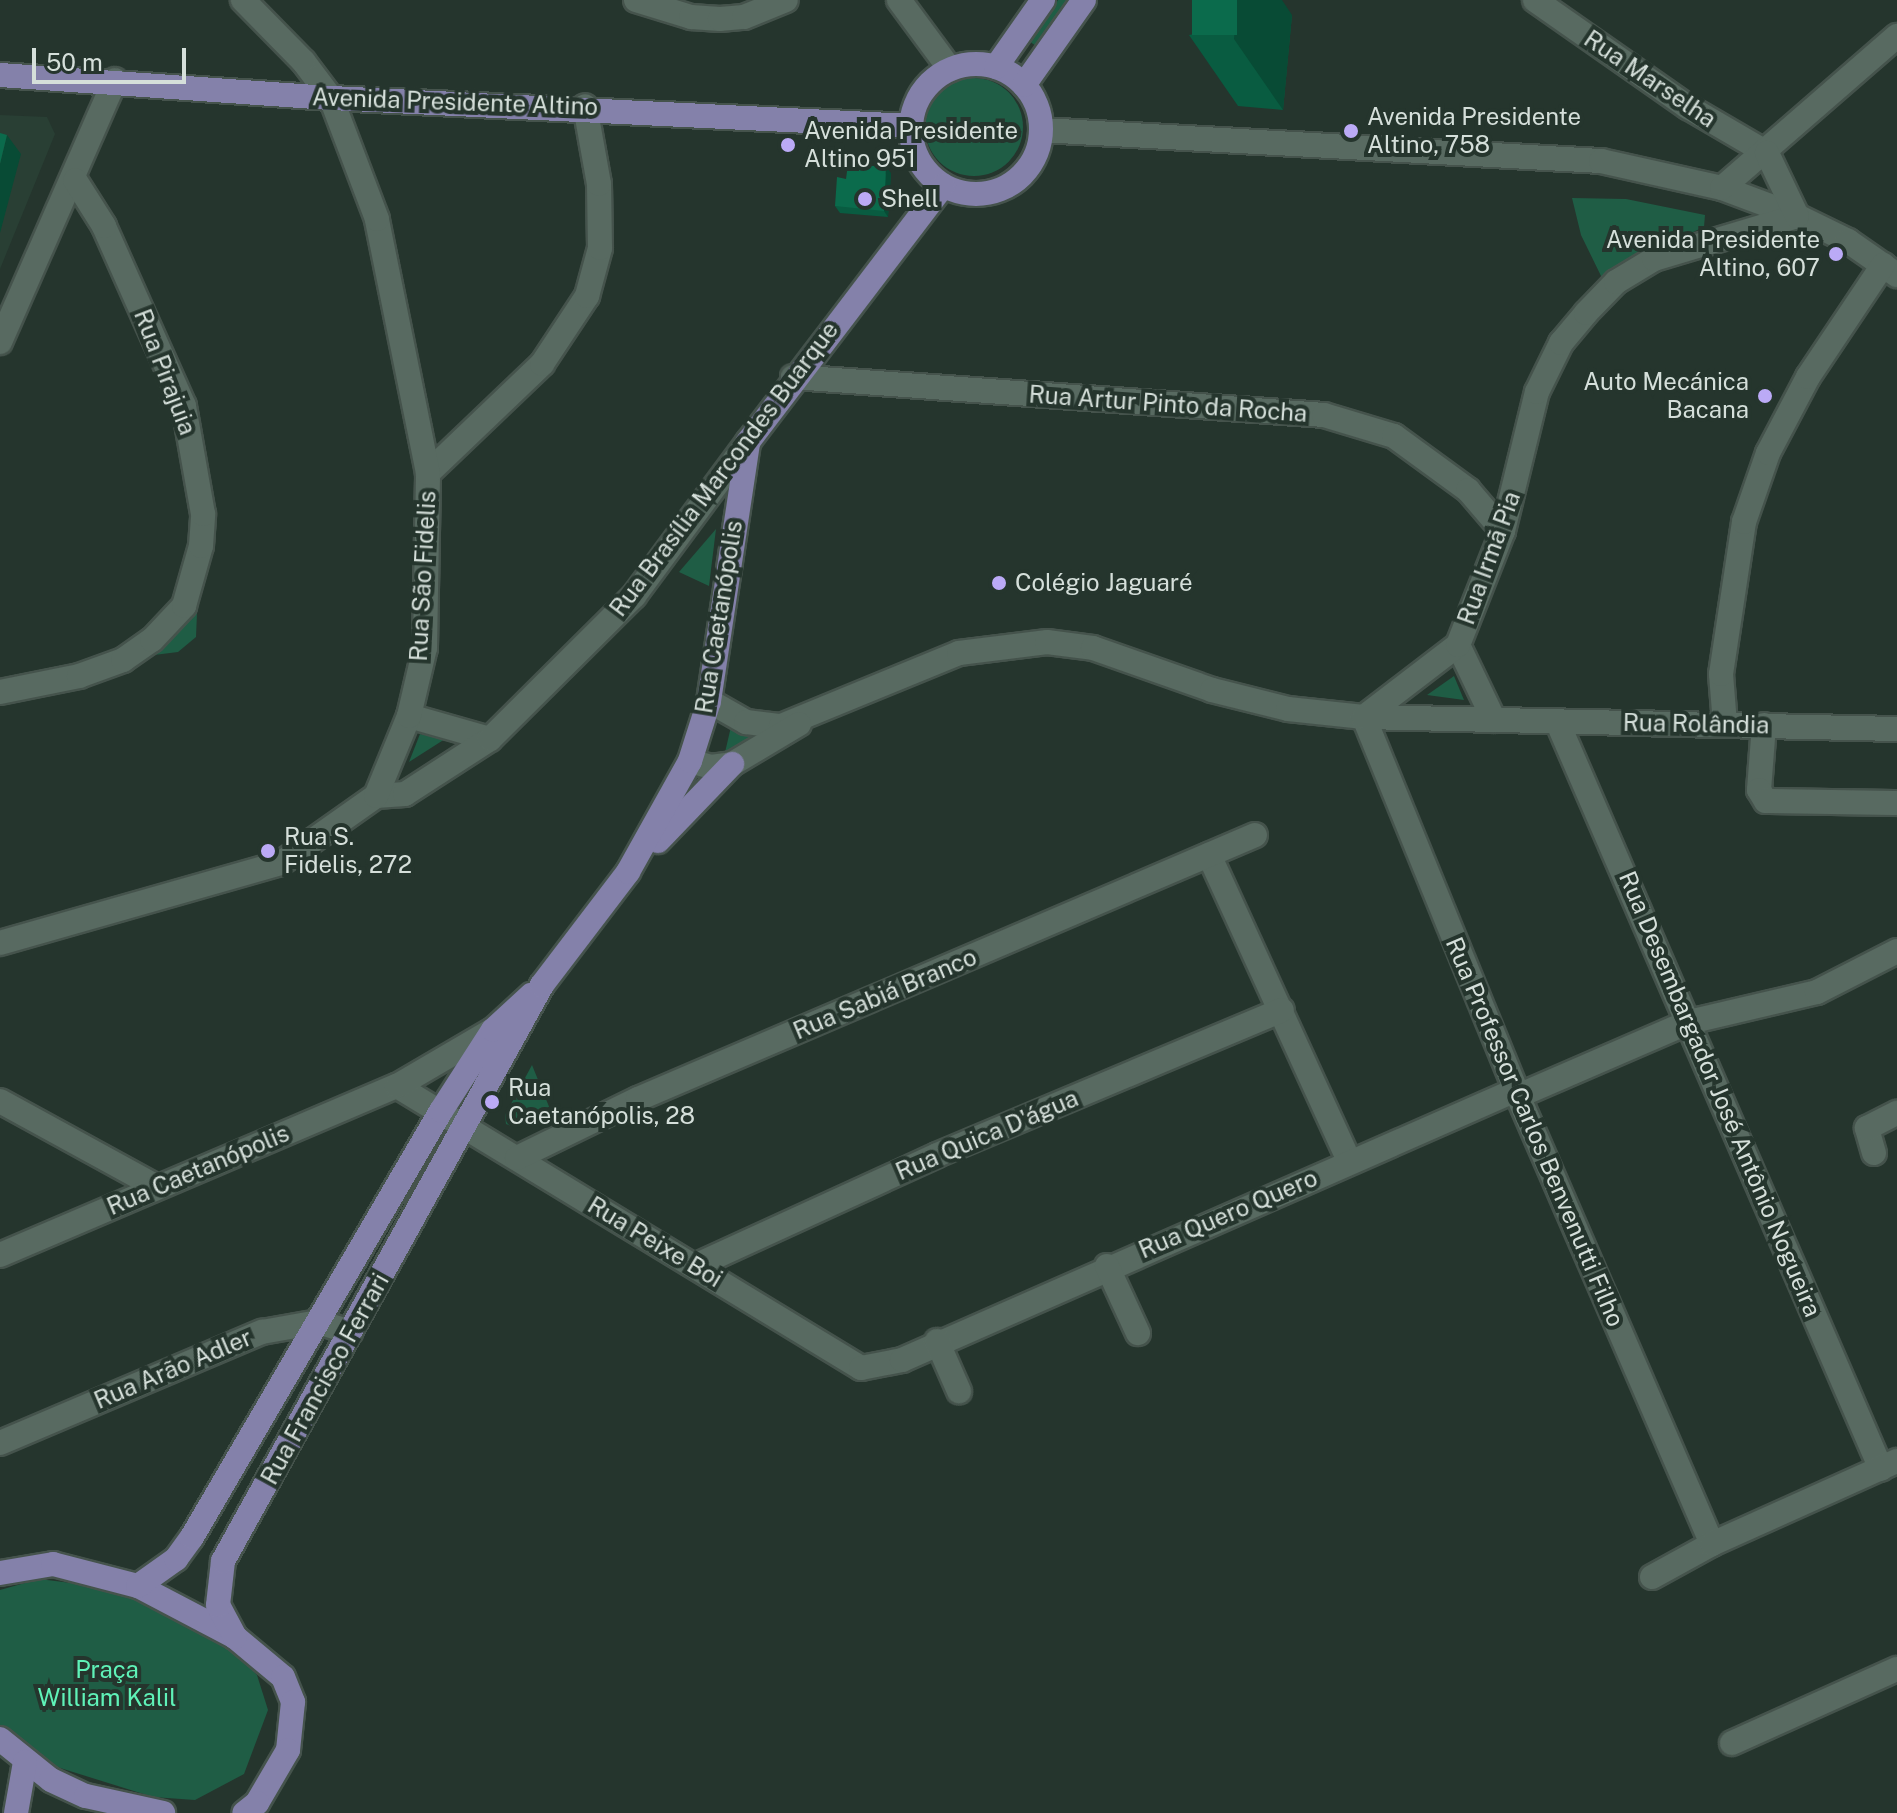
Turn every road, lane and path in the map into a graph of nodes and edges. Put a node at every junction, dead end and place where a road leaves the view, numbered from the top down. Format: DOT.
graph roads {
  1 [pos="243,0"];
  2 [pos="636,0"];
  3 [pos="786,0"];
  4 [pos="899,0"];
  5 [pos="1043,0"];
  6 [pos="1084,0"];
  7 [pos="1535,0"];
  8 [pos="1897,36"];
  9 [pos="996,67"];
  10 [pos="950,69"];
  11 [pos="0,75"];
  12 [pos="115,80"];
  13 [pos="1024,85"];
  14 [pos="331,98"];
  15 [pos="585,106"];
  16 [pos="911,126"];
  17 [pos="1041,130"];
  18 [pos="1767,153"];
  19 [pos="75,180"];
  20 [pos="943,186"];
  21 [pos="1722,188"];
  22 [pos="1797,216"];
  23 [pos="1890,270"];
  24 [pos="0,342"];
  25 [pos="793,377"];
  26 [pos="748,442"];
  27 [pos="428,473"];
  28 [pos="1503,531"];
  29 [pos="1458,645"];
  30 [pos="0,692"];
  31 [pos="709,701"];
  32 [pos="409,716"];
  33 [pos="1364,717"];
  34 [pos="807,718"];
  35 [pos="1494,720"];
  36 [pos="1557,721"];
  37 [pos="1725,724"];
  38 [pos="1764,725"];
  39 [pos="1897,729"];
  40 [pos="490,739"];
  41 [pos="690,761"];
  42 [pos="732,764"];
  43 [pos="376,796"];
  44 [pos="1897,803"];
  45 [pos="1255,835"];
  46 [pos="1209,855"];
  47 [pos="628,872"];
  48 [pos="0,943"];
  49 [pos="1897,951"];
  50 [pos="542,985"];
  51 [pos="1282,1010"];
  52 [pos="1689,1022"];
  53 [pos="493,1030"];
  54 [pos="397,1086"];
  55 [pos="1517,1093"];
  56 [pos="0,1101"];
  57 [pos="441,1111"];
  58 [pos="1897,1113"];
  59 [pos="466,1127"];
  60 [pos="1874,1153"];
  61 [pos="517,1158"];
  62 [pos="1349,1161"];
  63 [pos="157,1187"];
  64 [pos="0,1255"];
  65 [pos="695,1266"];
  66 [pos="1107,1266"];
  67 [pos="318,1322"];
  68 [pos="350,1332"];
  69 [pos="1138,1333"];
  70 [pos="937,1341"];
  71 [pos="843,1360"];
  72 [pos="959,1391"];
  73 [pos="0,1443"];
  74 [pos="1889,1465"];
  75 [pos="1712,1544"];
  76 [pos="0,1573"];
  77 [pos="1652,1577"];
  78 [pos="138,1586"];
  79 [pos="235,1637"];
  80 [pos="1897,1669"];
  81 [pos="0,1739"];
  82 [pos="1732,1743"];
  83 [pos="25,1762"];
  84 [pos="16,1813"];
  85 [pos="163,1813"];
  86 [pos="244,1813"];
  1 -- 14 [label="street, Rua São Fidelis"];
  2 -- 3 [label="street"];
  4 -- 10 [label="street"];
  5 -- 9 [label="main road"];
  6 -- 13 [label="main road"];
  7 -- 18 [label="street, Rua Marselha"];
  8 -- 18 [label="street"];
  9 -- 10 [label="main road"];
  9 -- 13 [label="main road"];
  10 -- 16 [label="main road"];
  11 -- 12 [label="main road, Avenida Presidente Altino"];
  12 -- 14 [label="main road, Avenida Presidente Altino"];
  12 -- 19 [label="street"];
  13 -- 17 [label="main road"];
  14 -- 15 [label="main road, Avenida Presidente Altino"];
  14 -- 27 [label="street, Rua São Fidelis"];
  15 -- 16 [label="main road, Avenida Presidente Altino"];
  15 -- 27 [label="street"];
  16 -- 20 [label="main road"];
  17 -- 20 [label="main road"];
  17 -- 21 [label="street"];
  18 -- 21 [label="street"];
  18 -- 22 [label="street"];
  19 -- 24 [label="street"];
  19 -- 30 [label="street, Rua Pirajuia"];
  20 -- 25 [label="main road, Rua Brasília Marcondes Buarque"];
  21 -- 22 [label="street"];
  22 -- 23 [label="street"];
  22 -- 28 [label="street, Rua Irmã Pia"];
  23 -- 37 [label="street"];
  25 -- 26 [label="main road, Rua Brasília Marcondes Buarque"];
  25 -- 28 [label="street, Rua Artur Pinto da Rocha"];
  26 -- 31 [label="main road, Rua Caetanópolis"];
  26 -- 40 [label="street, Rua Brasília Marcondes Buarque"];
  27 -- 32 [label="street, Rua São Fidelis"];
  28 -- 29 [label="street, Rua Irmã Pia"];
  29 -- 33 [label="street, Rua Irmã Pia"];
  29 -- 35 [label="street"];
  31 -- 34 [label="street"];
  31 -- 41 [label="main road, Rua Caetanópolis"];
  32 -- 40 [label="street"];
  32 -- 43 [label="street, Rua São Fidelis"];
  33 -- 34 [label="street"];
  33 -- 35 [label="street, Rua Rolândia"];
  33 -- 55 [label="street, Rua Professor Carlos Benvenutti Filho"];
  34 -- 42 [label="street"];
  35 -- 36 [label="street, Rua Rolândia"];
  36 -- 37 [label="street, Rua Rolândia"];
  36 -- 52 [label="street, Rua Desembargador José Antônio Nogueira"];
  37 -- 38 [label="street, Rua Rolândia"];
  38 -- 39 [label="street, Rua Rolândia"];
  38 -- 44 [label="street"];
  40 -- 43 [label="street, Rua Brasília Marcondes Buarque"];
  41 -- 42 [label="street"];
  41 -- 47 [label="main road, Rua Caetanópolis"];
  42 -- 47 [label="main road"];
  43 -- 48 [label="street"];
  45 -- 46 [label="street, Rua Sabiá Branco"];
  46 -- 51 [label="street"];
  46 -- 61 [label="street, Rua Sabiá Branco"];
  47 -- 50 [label="main road, Rua Caetanópolis"];
  49 -- 52 [label="street, Rua Quero Quero"];
  50 -- 53 [label="main road, Rua Caetanópolis"];
  50 -- 59 [label="main road, Rua Caetanópolis"];
  51 -- 62 [label="street"];
  51 -- 65 [label="street, Rua Quica D'água"];
  52 -- 55 [label="street, Rua Quero Quero"];
  52 -- 74 [label="street, Rua Desembargador José Antônio Nogueira"];
  53 -- 54 [label="street, Rua Caetanópolis"];
  53 -- 57 [label="main road, Rua Caetanópolis"];
  54 -- 57 [label="street"];
  54 -- 63 [label="street, Rua Caetanópolis"];
  55 -- 62 [label="street, Rua Quero Quero"];
  55 -- 75 [label="street, Rua Professor Carlos Benvenutti Filho"];
  56 -- 63 [label="street"];
  57 -- 59 [label="street"];
  57 -- 67 [label="main road, Rua Francisco Ferrari"];
  58 -- 60 [label="street"];
  59 -- 61 [label="street, Rua Peixe Boi"];
  59 -- 68 [label="main road, Rua Francisco Ferrari"];
  61 -- 65 [label="street, Rua Peixe Boi"];
  62 -- 66 [label="street, Rua Quero Quero"];
  63 -- 64 [label="street, Rua Caetanópolis"];
  65 -- 71 [label="street, Rua Peixe Boi"];
  66 -- 69 [label="street, Rua Quero Quero"];
  66 -- 70 [label="street, Rua Quero Quero"];
  67 -- 68 [label="street, Rua Arão Adler"];
  67 -- 73 [label="street, Rua Arão Adler"];
  67 -- 78 [label="main road, Rua Francisco Ferrari"];
  68 -- 79 [label="main road, Rua Francisco Ferrari"];
  70 -- 71 [label="street, Rua Quero Quero"];
  70 -- 72 [label="street"];
  74 -- 75 [label="street"];
  75 -- 77 [label="street"];
  76 -- 78 [label="main road"];
  78 -- 79 [label="main road"];
  79 -- 86 [label="main road"];
  80 -- 82 [label="street"];
  81 -- 83 [label="main road"];
  83 -- 84 [label="main road"];
  83 -- 85 [label="main road"];
}
